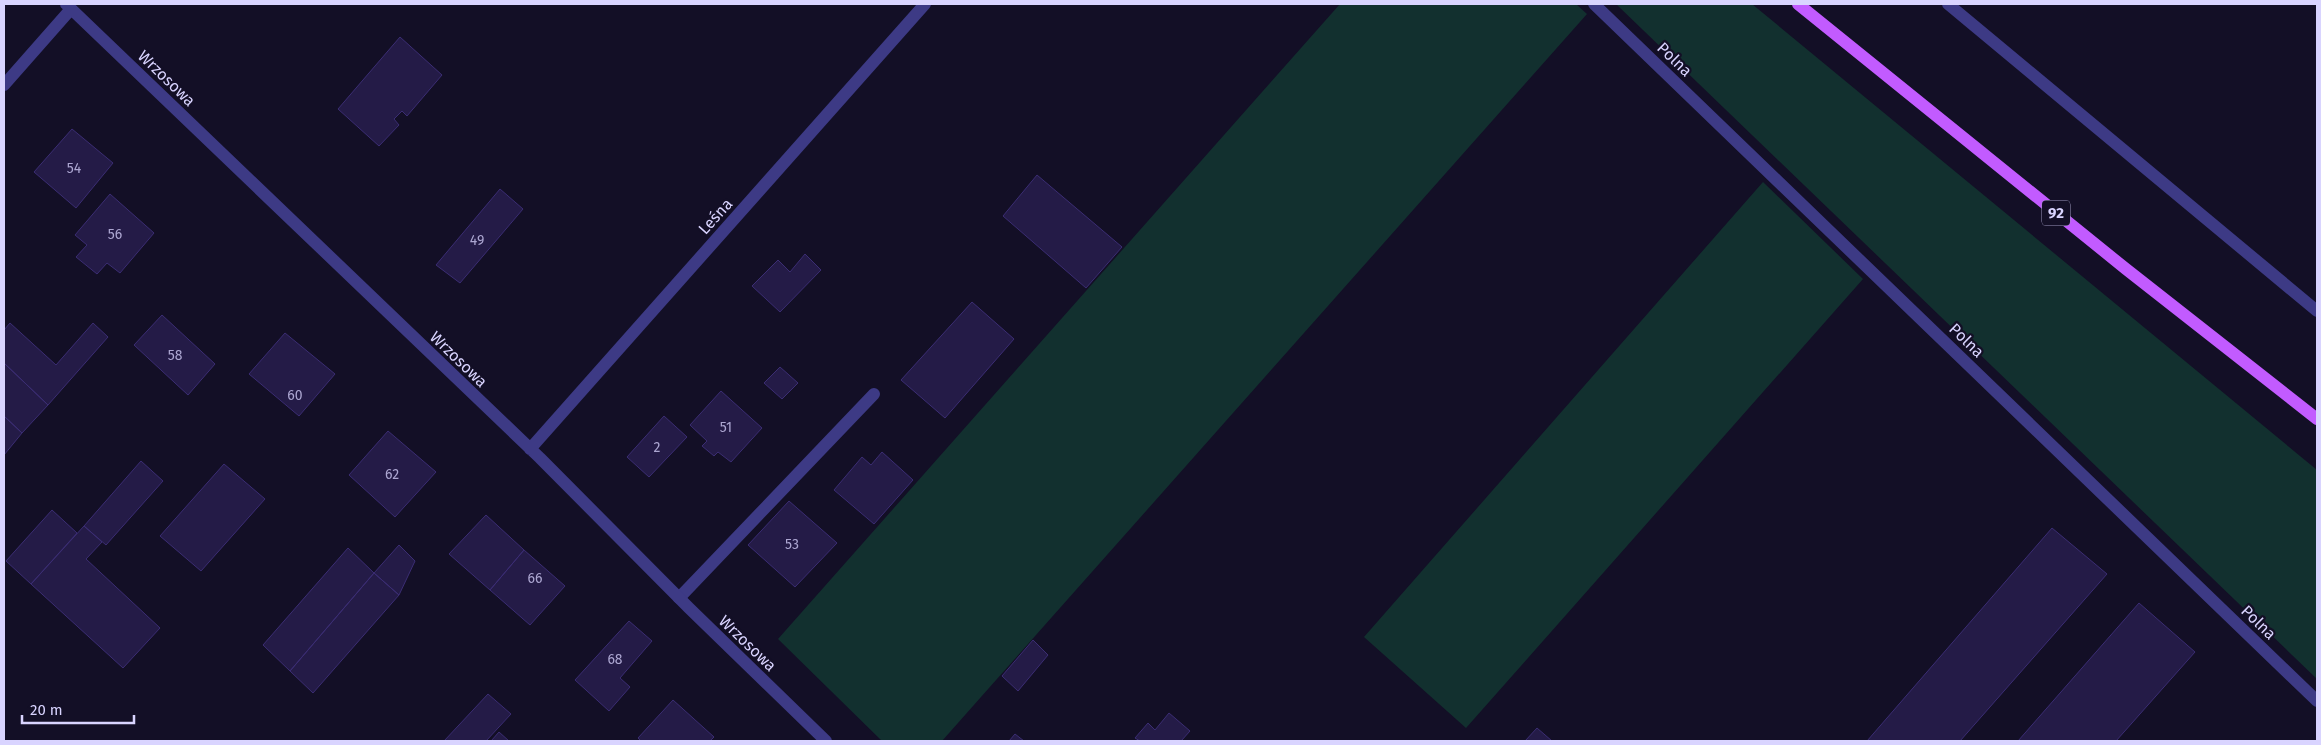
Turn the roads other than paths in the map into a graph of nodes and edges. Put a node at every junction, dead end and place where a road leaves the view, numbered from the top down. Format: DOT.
graph roads {
  1 [pos="925,4"];
  2 [pos="1594,4"];
  3 [pos="1798,4"];
  4 [pos="1948,4"];
  5 [pos="68,6"];
  6 [pos="4,85"];
  7 [pos="2317,311"];
  8 [pos="874,394"];
  9 [pos="2317,419"];
  10 [pos="530,449"];
  11 [pos="679,598"];
  12 [pos="2317,701"];
  13 [pos="826,741"];
  1 -- 10 [label="street, Leśna"];
  2 -- 12 [label="street, Polna"];
  3 -- 9 [label="main road, 92"];
  4 -- 7 [label="street"];
  5 -- 6 [label="street"];
  5 -- 10 [label="street, Wrzosowa"];
  8 -- 11 [label="street"];
  10 -- 11 [label="street, Wrzosowa"];
  11 -- 13 [label="street, Wrzosowa"];
}
